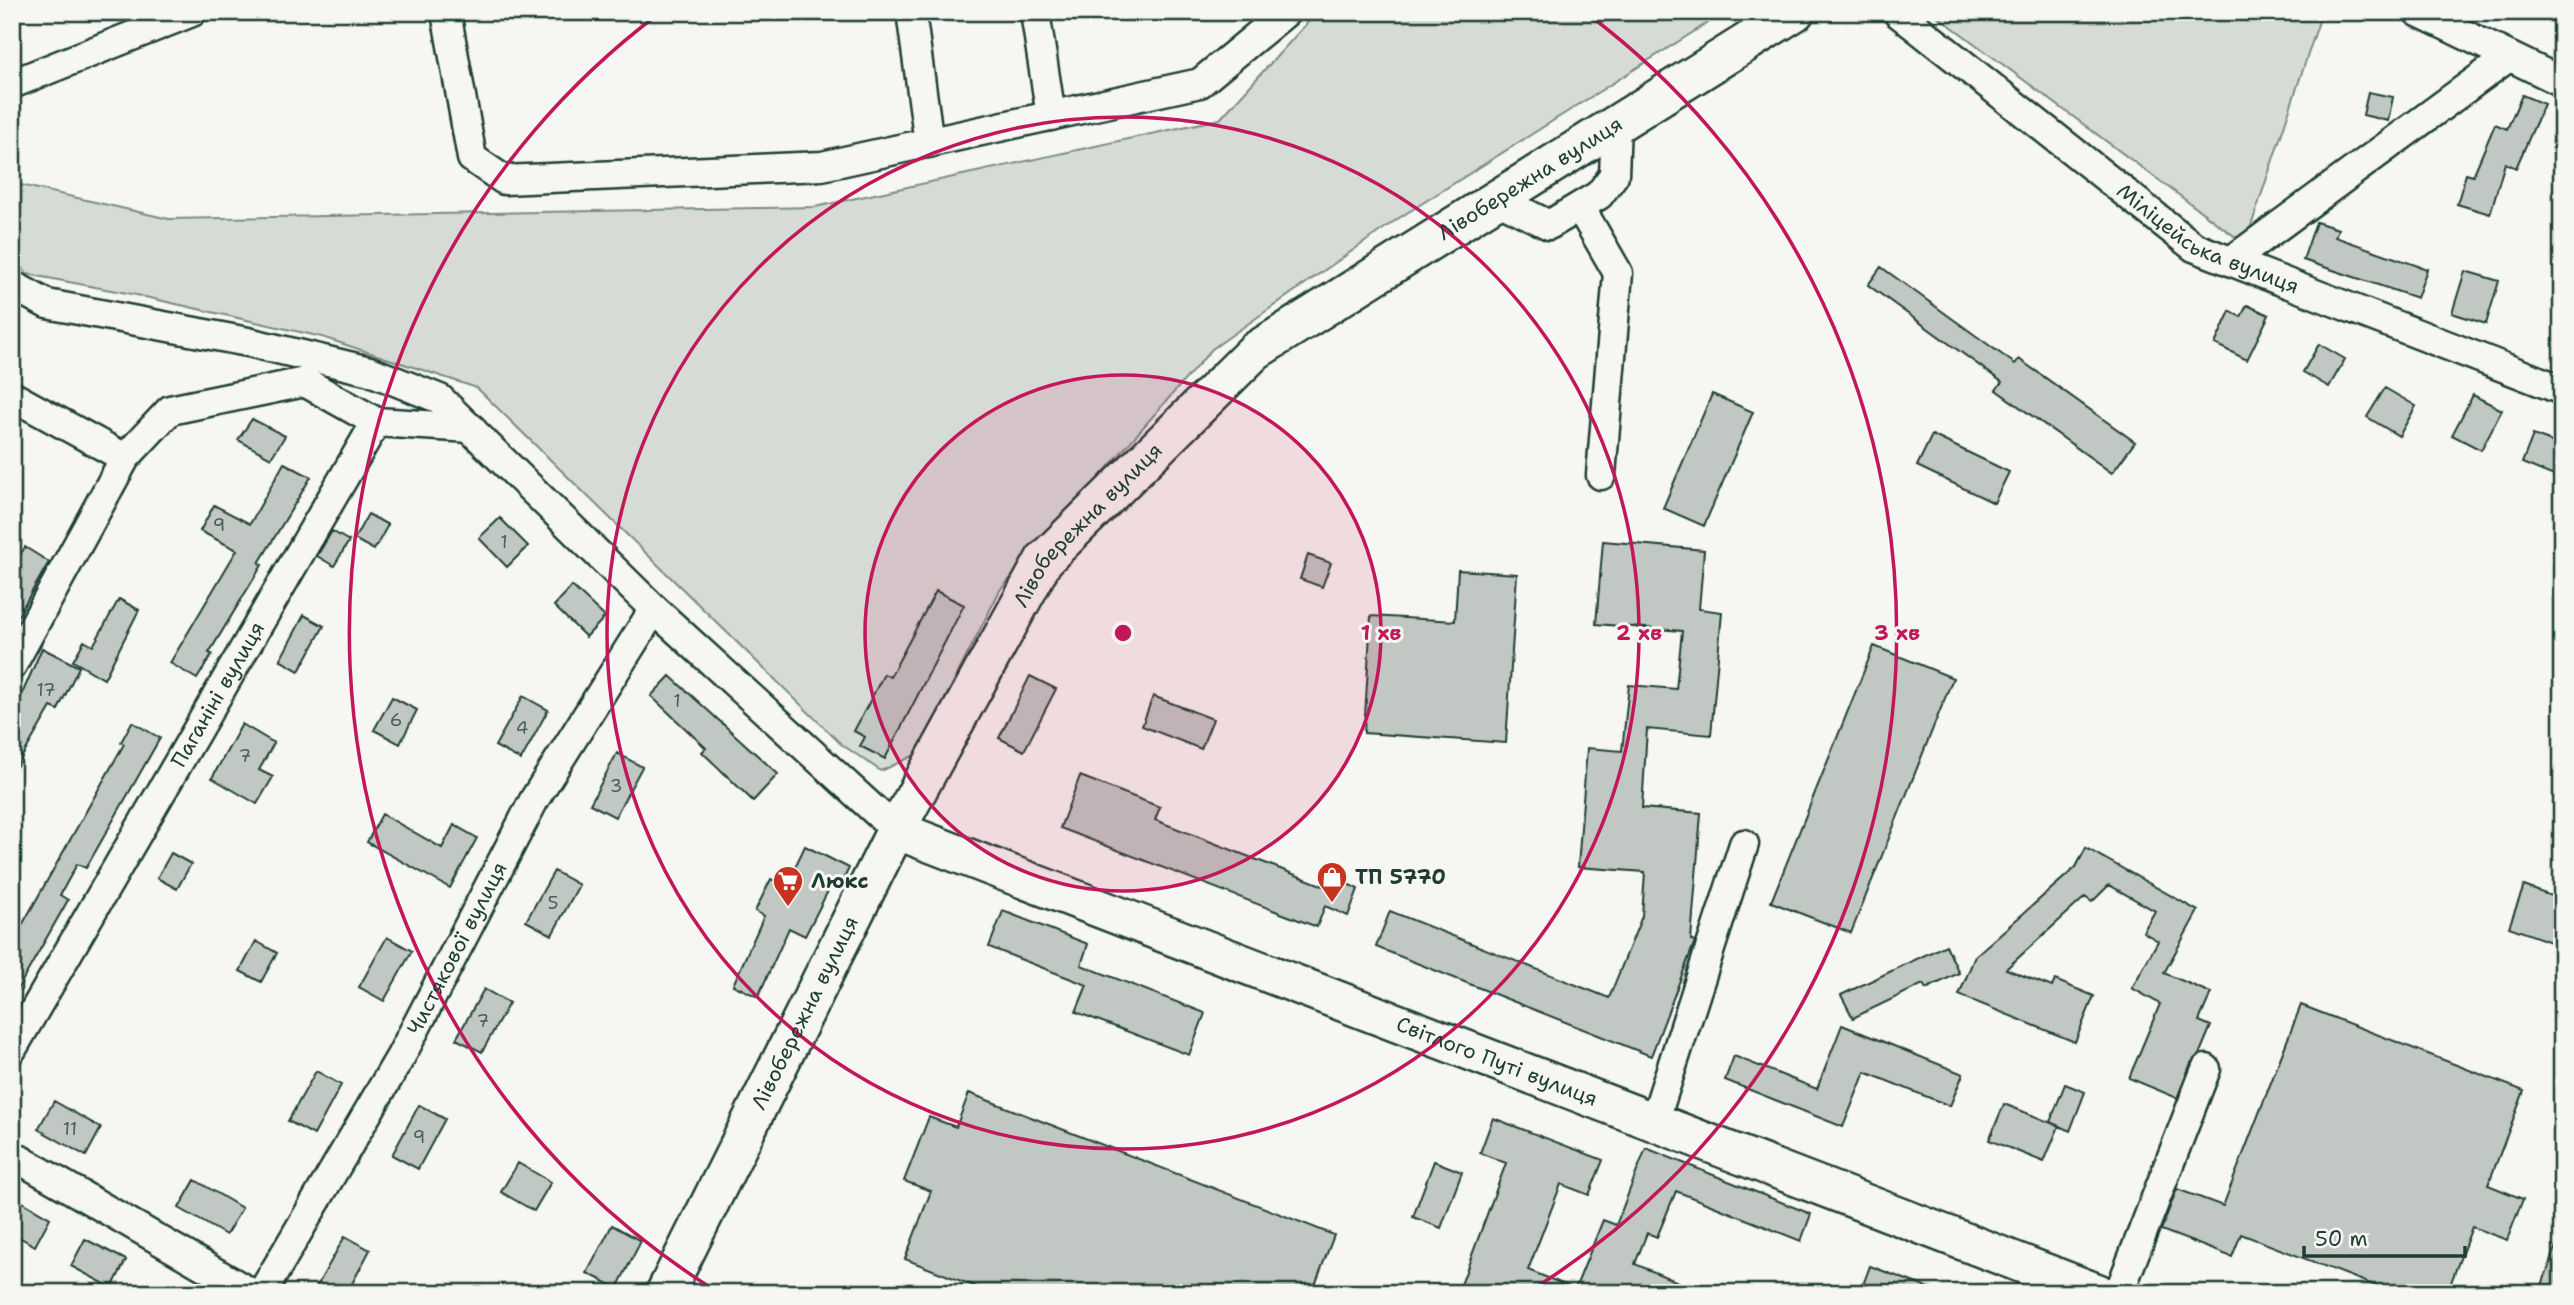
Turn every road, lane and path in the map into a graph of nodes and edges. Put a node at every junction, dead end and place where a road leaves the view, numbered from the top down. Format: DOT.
graph roads {
  1 [pos="192,12"];
  2 [pos="446,12"];
  3 [pos="911,12"];
  4 [pos="1035,12"];
  5 [pos="1286,12"];
  6 [pos="1794,12"];
  7 [pos="1898,12"];
  8 [pos="2418,12"];
  9 [pos="2507,58"];
  10 [pos="2562,82"];
  11 [pos="12,84"];
  12 [pos="1051,116"];
  13 [pos="1616,124"];
  14 [pos="929,143"];
  15 [pos="1497,199"];
  16 [pos="1580,207"];
  17 [pos="2231,261"];
  18 [pos="12,285"];
  19 [pos="2562,390"];
  20 [pos="12,396"];
  21 [pos="376,422"];
  22 [pos="471,428"];
  23 [pos="125,458"];
  24 [pos="1601,475"];
  25 [pos="654,609"];
  26 [pos="12,665"];
  27 [pos="897,830"];
  28 [pos="1744,844"];
  29 [pos="12,1049"];
  30 [pos="2206,1069"];
  31 [pos="1654,1122"];
  32 [pos="12,1155"];
  33 [pos="251,1293"];
  34 [pos="262,1293"];
  35 [pos="665,1293"];
  36 [pos="2098,1293"];
  37 [pos="2119,1293"];
  1 -- 11 [label="street"];
  2 -- 14 [label="street"];
  3 -- 14 [label="street"];
  4 -- 12 [label="street"];
  5 -- 12 [label="street"];
  6 -- 13 [label="main road, Лівобережна вулиця"];
  7 -- 17 [label="street, Міліцейська вулиця"];
  8 -- 9 [label="street"];
  9 -- 10 [label="street"];
  9 -- 17 [label="street"];
  12 -- 14 [label="street"];
  13 -- 15 [label="main road, Лівобережна вулиця"];
  13 -- 16 [label="street"];
  15 -- 16 [label="street"];
  15 -- 27 [label="main road, Лівобережна вулиця"];
  16 -- 24 [label="street"];
  17 -- 19 [label="street, Міліцейська вулиця"];
  18 -- 22 [label="street"];
  20 -- 23 [label="street"];
  21 -- 22 [label="street"];
  21 -- 23 [label="street"];
  21 -- 29 [label="street, Паганіні вулиця"];
  22 -- 25 [label="street"];
  23 -- 26 [label="street"];
  25 -- 27 [label="street"];
  25 -- 34 [label="street, Чистякової вулиця"];
  27 -- 31 [label="main road, Світлого Путі вулиця"];
  27 -- 35 [label="main road, Лівобережна вулиця"];
  28 -- 31 [label="street"];
  30 -- 37 [label="street"];
  31 -- 36 [label="main road, Світлого Путі вулиця"];
  32 -- 33 [label="street"];
}
